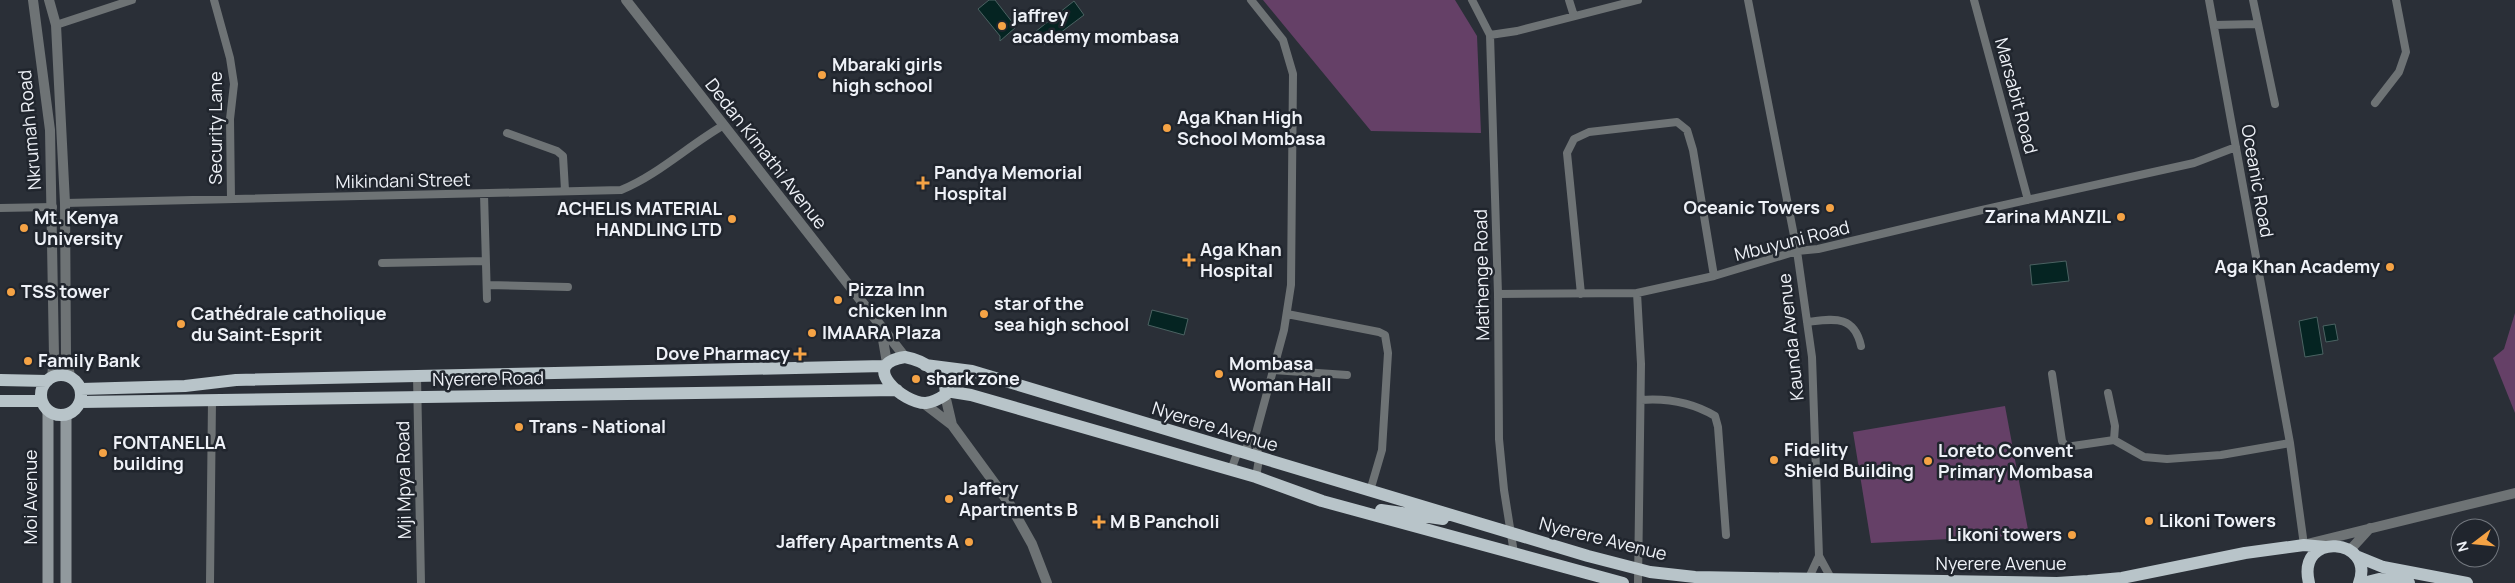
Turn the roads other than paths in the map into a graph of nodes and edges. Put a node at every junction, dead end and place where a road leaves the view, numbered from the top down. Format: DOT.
graph roads {
  1 [pos="32,0"];
  2 [pos="49,0"];
  3 [pos="132,0"];
  4 [pos="214,0"];
  5 [pos="626,0"];
  6 [pos="1251,0"];
  7 [pos="1472,0"];
  8 [pos="1569,0"];
  9 [pos="1638,0"];
  10 [pos="1748,0"];
  11 [pos="1974,0"];
  12 [pos="2209,0"];
  13 [pos="2253,0"];
  14 [pos="2396,0"];
  15 [pos="1574,16"];
  16 [pos="2258,24"];
  17 [pos="56,25"];
  18 [pos="2214,25"];
  19 [pos="1490,36"];
  20 [pos="58,47"];
  21 [pos="39,49"];
  22 [pos="2375,103"];
  23 [pos="2275,104"];
  24 [pos="724,125"];
  25 [pos="507,133"];
  26 [pos="2236,147"];
  27 [pos="565,190"];
  28 [pos="484,194"];
  29 [pos="231,199"];
  30 [pos="2028,200"];
  31 [pos="65,203"];
  32 [pos="53,207"];
  33 [pos="0,208"];
  34 [pos="1797,252"];
  35 [pos="486,261"];
  36 [pos="382,263"];
  37 [pos="1714,276"];
  38 [pos="486,285"];
  39 [pos="568,287"];
  40 [pos="1636,293"];
  41 [pos="1498,294"];
  42 [pos="1581,294"];
  43 [pos="487,299"];
  44 [pos="1287,314"];
  45 [pos="1807,322"];
  46 [pos="881,327"];
  47 [pos="1861,346"];
  48 [pos="904,357"];
  49 [pos="885,364"];
  50 [pos="925,365"];
  51 [pos="693,370"];
  52 [pos="1273,370"];
  53 [pos="666,371"];
  54 [pos="2052,374"];
  55 [pos="1347,375"];
  56 [pos="70,376"];
  57 [pos="417,376"];
  58 [pos="49,379"];
  59 [pos="0,380"];
  60 [pos="236,380"];
  61 [pos="185,386"];
  62 [pos="897,390"];
  63 [pos="666,393"];
  64 [pos="692,393"];
  65 [pos="945,393"];
  66 [pos="2108,393"];
  67 [pos="81,395"];
  68 [pos="418,397"];
  69 [pos="212,400"];
  70 [pos="235,400"];
  71 [pos="1642,400"];
  72 [pos="0,401"];
  73 [pos="185,401"];
  74 [pos="922,402"];
  75 [pos="1074,402"];
  76 [pos="45,406"];
  77 [pos="66,415"];
  78 [pos="1070,424"];
  79 [pos="952,425"];
  80 [pos="1255,437"];
  81 [pos="1196,439"];
  82 [pos="2114,440"];
  83 [pos="2290,443"];
  84 [pos="1238,451"];
  85 [pos="1190,458"];
  86 [pos="1259,459"];
  87 [pos="1231,470"];
  88 [pos="1256,478"];
  89 [pos="1370,491"];
  90 [pos="2515,493"];
  91 [pos="1322,501"];
  92 [pos="1486,526"];
  93 [pos="2370,527"];
  94 [pos="1511,533"];
  95 [pos="1726,535"];
  96 [pos="2304,545"];
  97 [pos="2325,547"];
  98 [pos="1514,553"];
  99 [pos="2353,553"];
  100 [pos="1819,556"];
  101 [pos="1639,570"];
  102 [pos="1695,580"];
  103 [pos="1807,581"];
  104 [pos="1832,581"];
  105 [pos="1996,582"];
  106 [pos="48,583"];
  107 [pos="66,583"];
  108 [pos="210,583"];
  109 [pos="420,583"];
  110 [pos="1047,583"];
  111 [pos="1623,583"];
  112 [pos="1638,583"];
  113 [pos="2035,583"];
  114 [pos="2309,583"];
  115 [pos="2359,583"];
  116 [pos="2363,583"];
  117 [pos="2409,583"];
  118 [pos="2466,583"];
  1 -- 21 [label="street, Nkrumah Road"];
  2 -- 17 [label="street, Nkrumah Road"];
  3 -- 17 [label="street"];
  4 -- 29 [label="street, Security Lane"];
  5 -- 24 [label="street, Dedan Kimathi Avenue"];
  6 -- 44 [label="street"];
  7 -- 19 [label="street, Mathenge Road"];
  8 -- 15 [label="street"];
  9 -- 15 [label="street"];
  10 -- 34 [label="street, Kaunda Avenue"];
  11 -- 30 [label="street, Marsabit Road"];
  12 -- 18 [label="street, Oceanic Road"];
  13 -- 16 [label="street"];
  14 -- 22 [label="street"];
  15 -- 19 [label="street"];
  16 -- 18 [label="street"];
  16 -- 23 [label="street"];
  17 -- 20 [label="street, Nkrumah Road"];
  18 -- 26 [label="street, Oceanic Road"];
  19 -- 41 [label="street, Mathenge Road"];
  20 -- 21 [label="street"];
  20 -- 31 [label="street, Nkrumah Road"];
  21 -- 32 [label="street, Nkrumah Road"];
  24 -- 27 [label="street, Mikindani Street"];
  24 -- 46 [label="street, Dedan Kimathi Avenue"];
  25 -- 27 [label="street"];
  26 -- 30 [label="street, Mbuyuni Road"];
  26 -- 83 [label="street, Oceanic Road"];
  27 -- 28 [label="street, Mikindani Street"];
  28 -- 29 [label="street, Mikindani Street"];
  28 -- 35 [label="street"];
  29 -- 31 [label="street, Mikindani Street"];
  30 -- 34 [label="street, Mbuyuni Road"];
  31 -- 56 [label="street, Nkrumah Road"];
  32 -- 33 [label="street"];
  32 -- 58 [label="street, Nkrumah Road"];
  34 -- 37 [label="street, Mbuyuni Road"];
  34 -- 45 [label="street, Kaunda Avenue"];
  35 -- 36 [label="street"];
  35 -- 38 [label="street"];
  37 -- 40 [label="street, Mbuyuni Road"];
  37 -- 42 [label="street"];
  38 -- 39 [label="street"];
  38 -- 43 [label="street"];
  40 -- 42 [label="street, Mbuyuni Road"];
  40 -- 71 [label="street"];
  41 -- 42 [label="street, Mbuyuni Road"];
  41 -- 94 [label="street, Mathenge Road"];
  44 -- 52 [label="street"];
  44 -- 89 [label="street"];
  45 -- 47 [label="street"];
  45 -- 100 [label="street, Kaunda Avenue"];
  46 -- 48 [label="street, Dedan Kimathi Avenue"];
  46 -- 49 [label="street, Dedan Kimathi Avenue"];
  48 -- 49 [label="highway, Nyerere Road"];
  48 -- 50 [label="highway"];
  49 -- 51 [label="highway, Nyerere Road"];
  49 -- 62 [label="highway"];
  50 -- 65 [label="highway"];
  50 -- 75 [label="highway, Nyerere Avenue"];
  51 -- 53 [label="highway, Nyerere Road"];
  51 -- 64 [label="highway"];
  52 -- 55 [label="street"];
  52 -- 80 [label="street"];
  53 -- 57 [label="highway, Nyerere Road"];
  53 -- 63 [label="highway"];
  54 -- 82 [label="street"];
  56 -- 58 [label="highway"];
  56 -- 67 [label="highway"];
  57 -- 60 [label="highway, Nyerere Road"];
  57 -- 68 [label="street, Mji Mpya Road"];
  58 -- 59 [label="highway"];
  58 -- 76 [label="highway"];
  60 -- 61 [label="highway, Nyerere Road"];
  60 -- 70 [label="highway"];
  61 -- 67 [label="highway, Nyerere Road"];
  61 -- 73 [label="highway"];
  62 -- 64 [label="highway, Nyerere Road"];
  62 -- 74 [label="highway"];
  63 -- 64 [label="highway, Nyerere Road"];
  63 -- 68 [label="highway, Nyerere Road"];
  65 -- 74 [label="highway"];
  65 -- 78 [label="highway, Nyerere Avenue"];
  65 -- 79 [label="street"];
  66 -- 82 [label="street"];
  67 -- 73 [label="highway, Nyerere Road"];
  67 -- 77 [label="highway"];
  68 -- 70 [label="highway, Nyerere Road"];
  68 -- 109 [label="street, Mji Mpya Road"];
  69 -- 70 [label="highway, Nyerere Road"];
  69 -- 73 [label="highway, Nyerere Road"];
  69 -- 108 [label="street"];
  71 -- 95 [label="street"];
  71 -- 101 [label="street"];
  72 -- 76 [label="highway"];
  74 -- 79 [label="street"];
  75 -- 78 [label="highway"];
  75 -- 81 [label="highway, Nyerere Avenue"];
  76 -- 77 [label="highway"];
  76 -- 106 [label="main road, Moi Avenue"];
  77 -- 107 [label="main road, Moi Avenue"];
  78 -- 85 [label="highway, Nyerere Avenue"];
  79 -- 110 [label="street"];
  80 -- 84 [label="street"];
  80 -- 86 [label="street"];
  81 -- 84 [label="highway, Nyerere Avenue"];
  81 -- 85 [label="highway"];
  82 -- 83 [label="street"];
  83 -- 96 [label="street, Oceanic Road"];
  84 -- 86 [label="highway, Nyerere Avenue"];
  84 -- 87 [label="street"];
  85 -- 87 [label="highway, Nyerere Avenue"];
  86 -- 88 [label="street"];
  86 -- 89 [label="highway, Nyerere Avenue"];
  87 -- 88 [label="highway, Nyerere Avenue"];
  88 -- 91 [label="highway, Nyerere Avenue"];
  89 -- 92 [label="highway, Nyerere Avenue"];
  90 -- 93 [label="street"];
  91 -- 92 [label="highway"];
  91 -- 98 [label="highway, Nyerere Avenue"];
  92 -- 94 [label="highway, Nyerere Avenue"];
  93 -- 96 [label="street"];
  93 -- 99 [label="street"];
  94 -- 98 [label="street, Mathenge Road"];
  94 -- 101 [label="highway, Nyerere Avenue"];
  96 -- 97 [label="highway, Nyerere Avenue"];
  96 -- 113 [label="highway, Nyerere Avenue"];
  97 -- 99 [label="highway, Nyerere Avenue"];
  97 -- 114 [label="highway"];
  98 -- 111 [label="highway, Nyerere Avenue"];
  99 -- 115 [label="highway"];
  99 -- 118 [label="highway"];
  100 -- 103 [label="street"];
  100 -- 104 [label="street, Kaunda Avenue"];
  101 -- 102 [label="highway, Nyerere Avenue"];
  101 -- 112 [label="street"];
  102 -- 103 [label="highway, Nyerere Avenue"];
  103 -- 104 [label="highway, Nyerere Avenue"];
  104 -- 105 [label="highway, Nyerere Avenue"];
  105 -- 113 [label="highway, Nyerere Avenue"];
  116 -- 117 [label="highway"];
}
